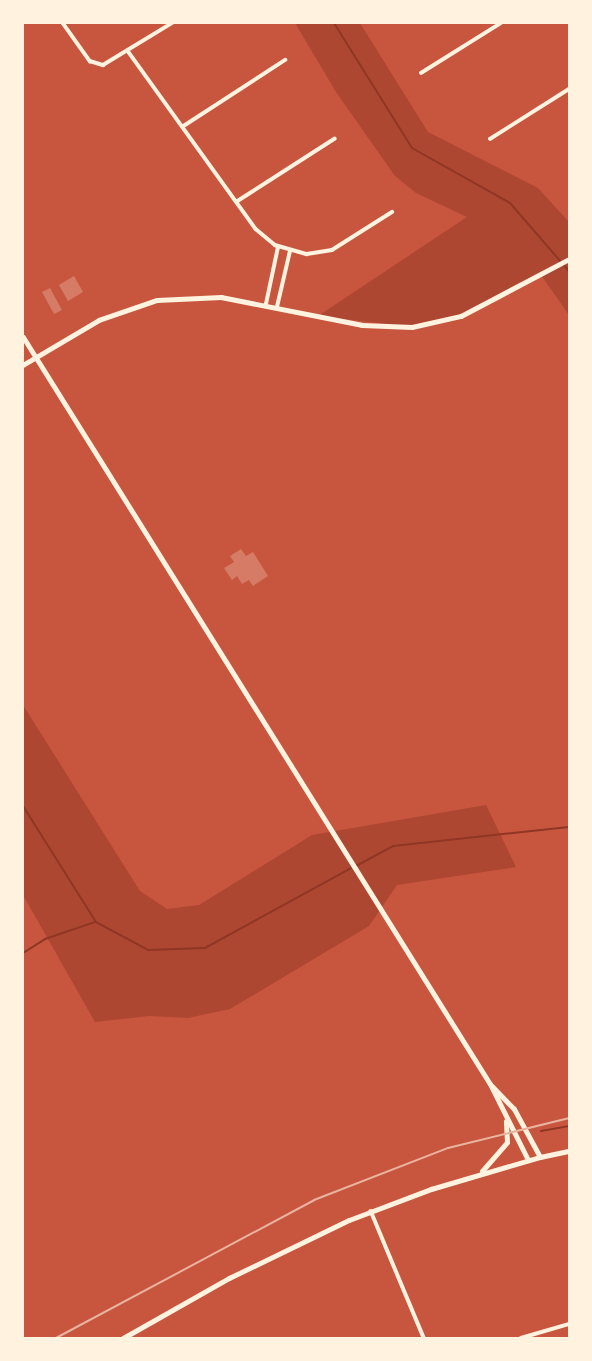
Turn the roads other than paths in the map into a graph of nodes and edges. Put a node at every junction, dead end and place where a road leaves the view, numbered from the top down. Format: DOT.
graph roads {
  1 [pos="63,23"];
  2 [pos="172,23"];
  3 [pos="501,23"];
  4 [pos="128,51"];
  5 [pos="285,60"];
  6 [pos="421,73"];
  7 [pos="569,89"];
  8 [pos="182,127"];
  9 [pos="334,139"];
  10 [pos="490,139"];
  11 [pos="236,202"];
  12 [pos="392,212"];
  13 [pos="278,247"];
  14 [pos="288,251"];
  15 [pos="569,259"];
  16 [pos="266,304"];
  17 [pos="277,307"];
  18 [pos="23,337"];
  19 [pos="35,357"];
  20 [pos="23,365"];
  21 [pos="490,1084"];
  22 [pos="505,1118"];
  23 [pos="569,1151"];
  24 [pos="540,1157"];
  25 [pos="528,1160"];
  26 [pos="478,1174"];
  27 [pos="371,1211"];
  28 [pos="569,1324"];
  29 [pos="131,1336"];
  30 [pos="123,1338"];
  31 [pos="424,1338"];
  32 [pos="521,1338"];
  1 -- 4 [label="street"];
  2 -- 4 [label="street"];
  3 -- 6 [label="street"];
  4 -- 8 [label="street"];
  5 -- 8 [label="street"];
  7 -- 10 [label="street"];
  8 -- 11 [label="street"];
  9 -- 11 [label="street"];
  11 -- 13 [label="street"];
  12 -- 14 [label="street"];
  13 -- 14 [label="street"];
  13 -- 16 [label="street"];
  14 -- 17 [label="street"];
  15 -- 17 [label="street"];
  16 -- 17 [label="street"];
  16 -- 19 [label="street"];
  18 -- 19 [label="main road"];
  19 -- 20 [label="street"];
  19 -- 21 [label="main road"];
  21 -- 22 [label="main road"];
  21 -- 24 [label="main road"];
  22 -- 25 [label="main road"];
  22 -- 26 [label="main road"];
  23 -- 24 [label="main road"];
  24 -- 25 [label="main road"];
  25 -- 26 [label="main road"];
  26 -- 27 [label="main road"];
  27 -- 29 [label="main road"];
  27 -- 31 [label="street"];
  28 -- 32 [label="street"];
  29 -- 30 [label="main road"];
}
